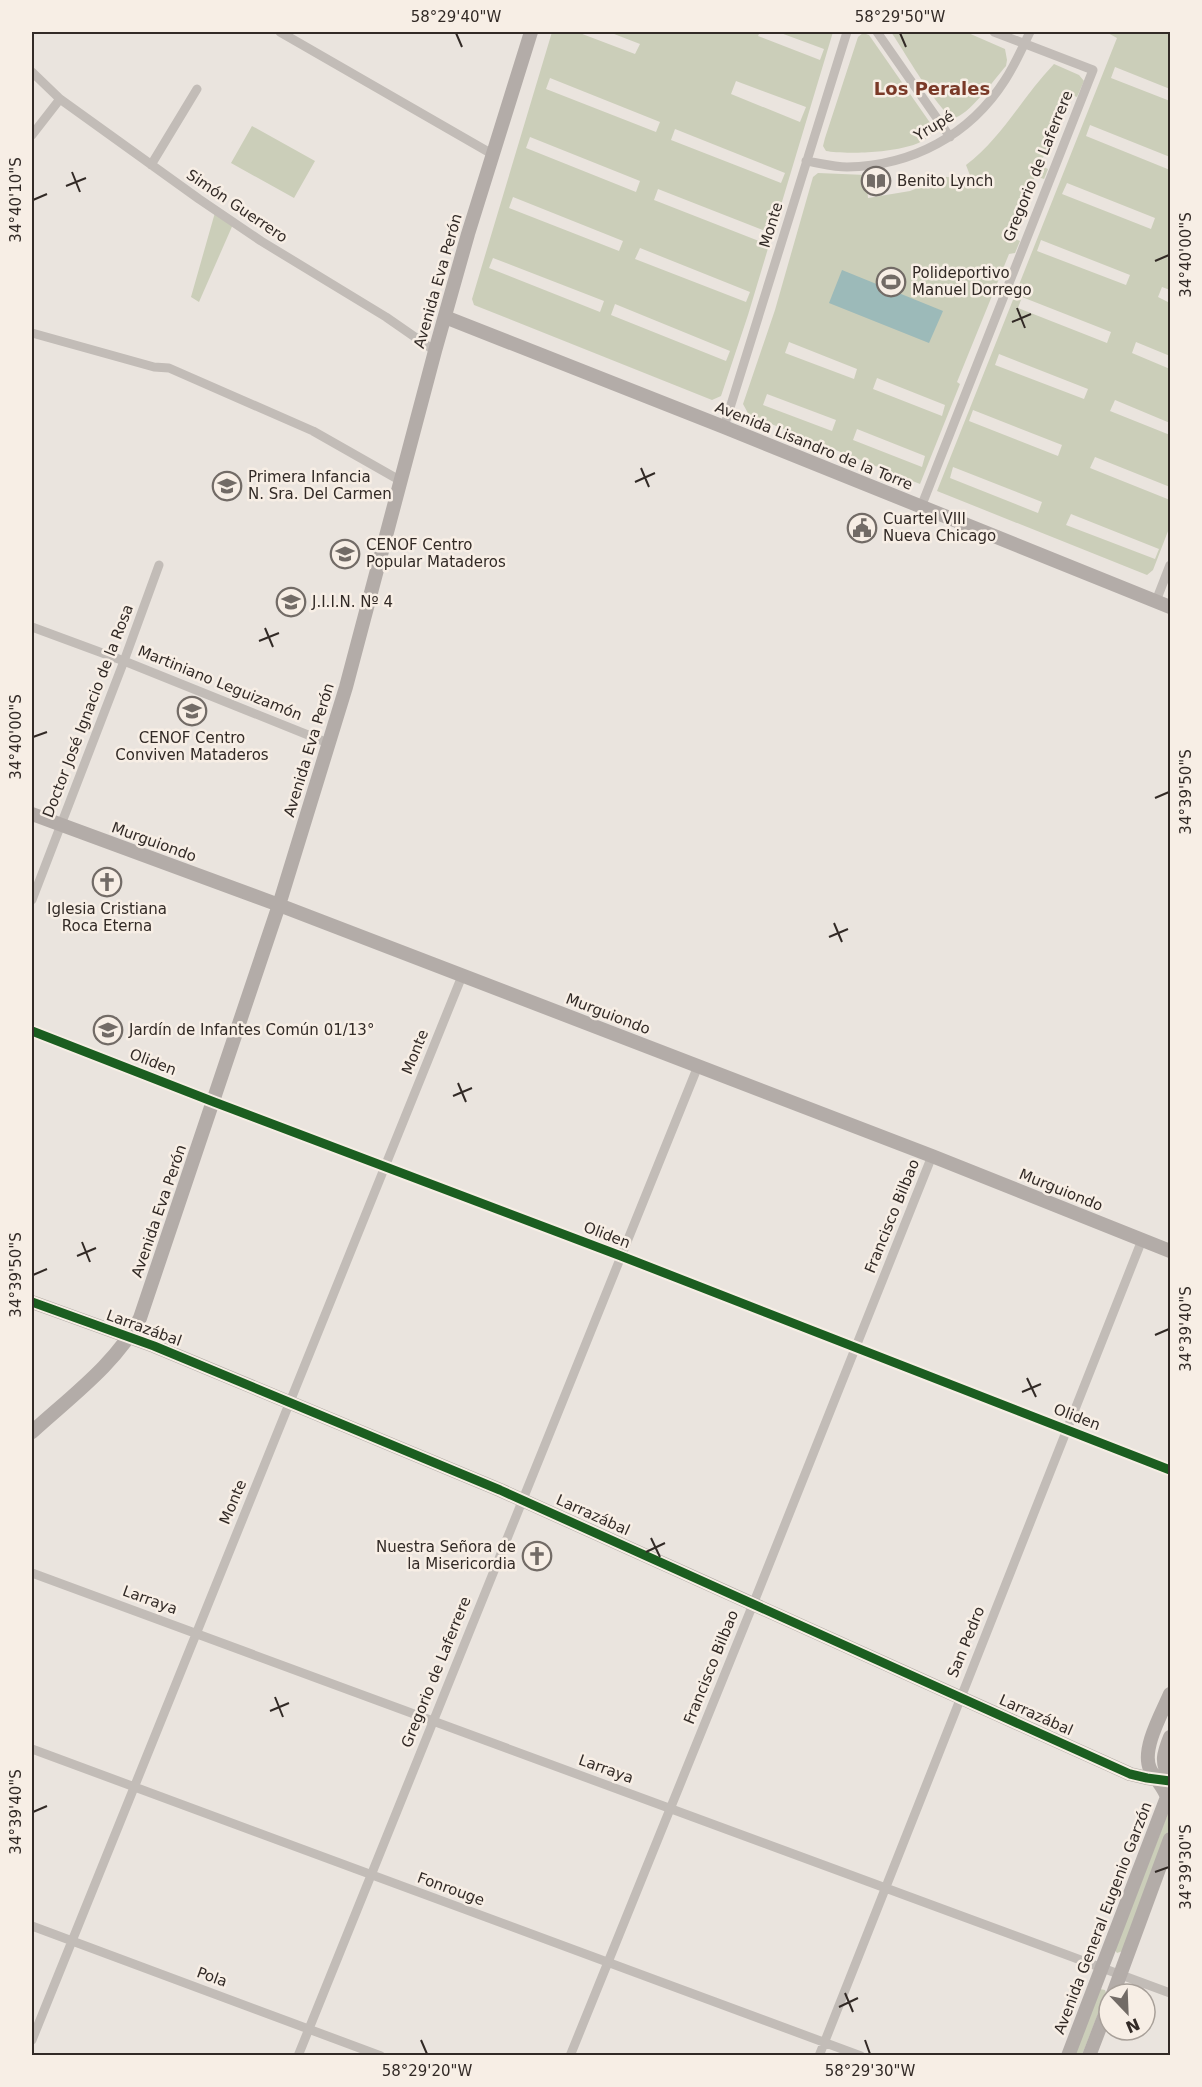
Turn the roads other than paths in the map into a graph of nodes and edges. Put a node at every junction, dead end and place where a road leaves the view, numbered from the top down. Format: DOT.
graph roads {
  1 [pos="280,32"];
  2 [pos="531,32"];
  3 [pos="847,32"];
  4 [pos="878,32"];
  5 [pos="994,32"];
  6 [pos="1030,32"];
  7 [pos="1024,44"];
  8 [pos="32,72"];
  9 [pos="197,88"];
  10 [pos="60,99"];
  11 [pos="32,135"];
  12 [pos="950,137"];
  13 [pos="492,154"];
  14 [pos="806,161"];
  15 [pos="151,165"];
  16 [pos="445,317"];
  17 [pos="32,333"];
  18 [pos="435,351"];
  19 [pos="724,427"];
  20 [pos="401,481"];
  21 [pos="921,507"];
  22 [pos="159,565"];
  23 [pos="1170,565"];
  24 [pos="1155,601"];
  25 [pos="1170,607"];
  26 [pos="32,627"];
  27 [pos="124,661"];
  28 [pos="328,743"];
  29 [pos="32,814"];
  30 [pos="61,825"];
  31 [pos="32,900"];
  32 [pos="279,905"];
  33 [pos="462,976"];
  34 [pos="32,1031"];
  35 [pos="698,1066"];
  36 [pos="214,1102"];
  37 [pos="932,1156"];
  38 [pos="385,1166"];
  39 [pos="1142,1240"];
  40 [pos="1170,1251"];
  41 [pos="621,1256"];
  42 [pos="32,1302"];
  43 [pos="129,1338"];
  44 [pos="856,1348"];
  45 [pos="291,1402"];
  46 [pos="1066,1429"];
  47 [pos="32,1432"];
  48 [pos="1170,1470"];
  49 [pos="523,1500"];
  50 [pos="32,1573"];
  51 [pos="753,1604"];
  52 [pos="195,1633"];
  53 [pos="1170,1694"];
  54 [pos="960,1697"];
  55 [pos="432,1721"];
  56 [pos="1170,1737"];
  57 [pos="32,1749"];
  58 [pos="1166,1779"];
  59 [pos="134,1787"];
  60 [pos="670,1808"];
  61 [pos="1170,1839"];
  62 [pos="371,1875"];
  63 [pos="885,1887"];
  64 [pos="32,1926"];
  65 [pos="72,1940"];
  66 [pos="608,1962"];
  67 [pos="1102,1968"];
  68 [pos="1121,1974"];
  69 [pos="1118,1982"];
  70 [pos="1170,1993"];
  71 [pos="309,2029"];
  72 [pos="1097,2035"];
  73 [pos="32,2040"];
  74 [pos="824,2042"];
  75 [pos="298,2055"];
  76 [pos="381,2055"];
  77 [pos="570,2055"];
  78 [pos="819,2055"];
  79 [pos="861,2055"];
  80 [pos="1068,2055"];
  81 [pos="1089,2055"];
  1 -- 13 [label="street"];
  2 -- 13 [label="street, Avenida Eva Perón"];
  3 -- 14 [label="street, Monte"];
  4 -- 12 [label="street"];
  5 -- 7 [label="street"];
  6 -- 7 [label="street, Yrupé"];
  7 -- 12 [label="street, Yrupé"];
  7 -- 21 [label="street, Gregorio de Laferrere"];
  8 -- 10 [label="street, Simón Guerrero"];
  9 -- 15 [label="street"];
  10 -- 11 [label="street"];
  10 -- 15 [label="street, Simón Guerrero"];
  12 -- 14 [label="street, Yrupé"];
  13 -- 16 [label="street, Avenida Eva Perón"];
  14 -- 19 [label="street, Monte"];
  15 -- 18 [label="street, Simón Guerrero"];
  16 -- 18 [label="street, Avenida Eva Perón"];
  16 -- 19 [label="street, Avenida Lisandro de la Torre"];
  17 -- 20 [label="street"];
  18 -- 20 [label="street, Avenida Eva Perón"];
  19 -- 21 [label="street, Avenida Lisandro de la Torre"];
  20 -- 28 [label="street, Avenida Eva Perón"];
  21 -- 24 [label="street, Avenida Lisandro de la Torre"];
  22 -- 27 [label="street, Doctor José Ignacio de la Rosa"];
  23 -- 24 [label="street"];
  24 -- 25 [label="street, Avenida Lisandro de la Torre"];
  26 -- 27 [label="street, Martiniano Leguizamón"];
  27 -- 28 [label="street, Martiniano Leguizamón"];
  27 -- 30 [label="street, Doctor José Ignacio de la Rosa"];
  28 -- 32 [label="street, Avenida Eva Perón"];
  29 -- 30 [label="street, Murguiondo"];
  30 -- 31 [label="street, Doctor José Ignacio de la Rosa"];
  30 -- 32 [label="street, Murguiondo"];
  32 -- 33 [label="street, Murguiondo"];
  32 -- 36 [label="street, Avenida Eva Perón"];
  33 -- 35 [label="street, Murguiondo"];
  33 -- 38 [label="street, Monte"];
  34 -- 36 [label="street, Oliden"];
  35 -- 37 [label="street, Murguiondo"];
  35 -- 41 [label="street, Gregorio de Laferrere"];
  36 -- 38 [label="street, Oliden"];
  36 -- 43 [label="street, Avenida Eva Perón"];
  37 -- 39 [label="street, Murguiondo"];
  37 -- 44 [label="street, Francisco Bilbao"];
  38 -- 41 [label="street, Oliden"];
  38 -- 45 [label="street, Monte"];
  39 -- 40 [label="street, Murguiondo"];
  39 -- 46 [label="street, San Pedro"];
  41 -- 44 [label="street, Oliden"];
  41 -- 49 [label="street, Gregorio de Laferrere"];
  42 -- 43 [label="street, Larrazábal"];
  43 -- 45 [label="street, Larrazábal"];
  43 -- 47 [label="street, Avenida Eva Perón"];
  44 -- 46 [label="street, Oliden"];
  44 -- 51 [label="street, Francisco Bilbao"];
  45 -- 49 [label="street, Larrazábal"];
  45 -- 52 [label="street, Monte"];
  46 -- 48 [label="street, Oliden"];
  46 -- 54 [label="street, San Pedro"];
  49 -- 51 [label="street, Larrazábal"];
  49 -- 55 [label="street, Gregorio de Laferrere"];
  50 -- 52 [label="street, Larraya"];
  51 -- 54 [label="street, Larrazábal"];
  51 -- 60 [label="street, Francisco Bilbao"];
  52 -- 55 [label="street, Larraya"];
  52 -- 59 [label="street, Monte"];
  53 -- 58 [label="street, Avenida General Eugenio Garzón"];
  54 -- 58 [label="street, Larrazábal"];
  54 -- 63 [label="street, San Pedro"];
  55 -- 60 [label="street, Larraya"];
  55 -- 62 [label="street, Gregorio de Laferrere"];
  56 -- 58 [label="street, Avenida General Eugenio Garzón"];
  57 -- 59 [label="street, Fonrouge"];
  58 -- 67 [label="street, Avenida General Eugenio Garzón"];
  59 -- 62 [label="street, Fonrouge"];
  59 -- 65 [label="street, Monte"];
  60 -- 63 [label="street, Larraya"];
  60 -- 66 [label="street, Francisco Bilbao"];
  61 -- 68 [label="street"];
  62 -- 66 [label="street, Fonrouge"];
  62 -- 71 [label="street, Gregorio de Laferrere"];
  63 -- 67 [label="street, Larraya"];
  63 -- 74 [label="street, San Pedro"];
  64 -- 65 [label="street, Pola"];
  65 -- 71 [label="street, Pola"];
  65 -- 73 [label="street, Monte"];
  66 -- 74 [label="street, Fonrouge"];
  66 -- 77 [label="street, Francisco Bilbao"];
  67 -- 68 [label="street, Larraya"];
  67 -- 80 [label="street, Avenida General Eugenio Garzón"];
  68 -- 69 [label="street"];
  68 -- 70 [label="street, Larraya"];
  71 -- 75 [label="street, Gregorio de Laferrere"];
  71 -- 76 [label="street, Pola"];
  72 -- 81 [label="street"];
  74 -- 78 [label="street, San Pedro"];
  74 -- 79 [label="street, Fonrouge"];
}
